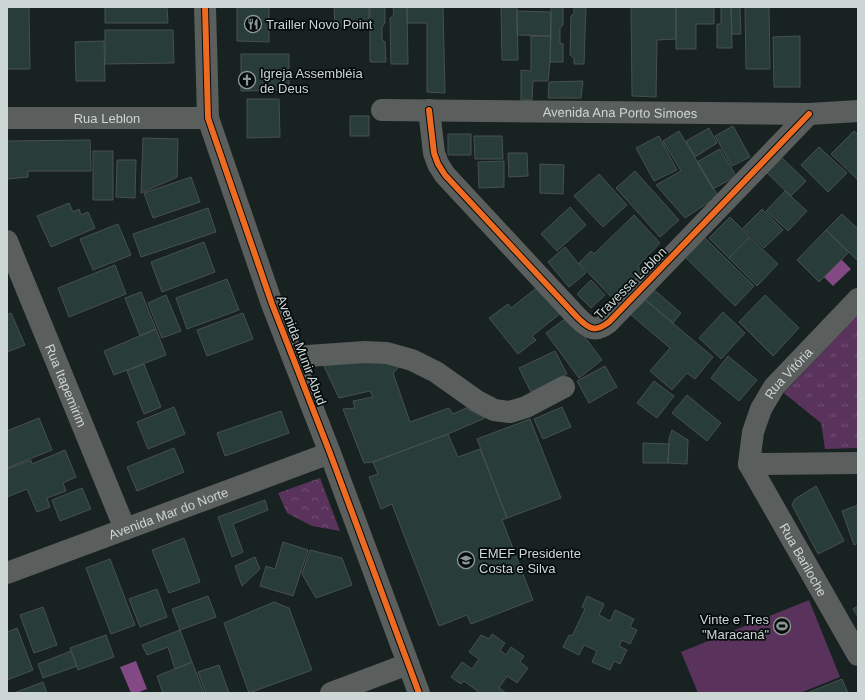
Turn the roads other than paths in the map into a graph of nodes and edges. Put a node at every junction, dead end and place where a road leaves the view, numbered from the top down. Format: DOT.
graph roads {
  1 [pos="205,7"];
  2 [pos="382,110"];
  3 [pos="429,110"];
  4 [pos="858,112"];
  5 [pos="809,114"];
  6 [pos="7,118"];
  7 [pos="208,118"];
  8 [pos="7,241"];
  9 [pos="858,299"];
  10 [pos="293,357"];
  11 [pos="564,387"];
  12 [pos="330,452"];
  13 [pos="858,463"];
  14 [pos="749,464"];
  15 [pos="125,529"];
  16 [pos="7,573"];
  17 [pos="858,655"];
  18 [pos="408,664"];
  19 [pos="331,693"];
  20 [pos="418,693"];
  1 -- 7 [label="street, Avenida Munir Abud"];
  2 -- 3 [label="street, Avenida Ana Porto Simoes"];
  3 -- 5 [label="street, Avenida Ana Porto Simoes"];
  3 -- 5 [label="street, Travessa Leblon"];
  4 -- 5 [label="street, Avenida Ana Porto Simoes"];
  6 -- 7 [label="street, Rua Leblon"];
  7 -- 10 [label="street, Avenida Munir Abud"];
  8 -- 15 [label="street, Rua Itapemirim"];
  9 -- 14 [label="street, Rua Vitória"];
  10 -- 11 [label="street"];
  10 -- 12 [label="street, Avenida Munir Abud"];
  12 -- 15 [label="street, Avenida Mar do Norte"];
  12 -- 18 [label="street, Avenida Munir Abud"];
  13 -- 14 [label="street"];
  14 -- 17 [label="street, Rua Bariloche"];
  15 -- 16 [label="street, Avenida Mar do Norte"];
  18 -- 19 [label="street"];
  18 -- 20 [label="street, Avenida Munir Abud"];
}
